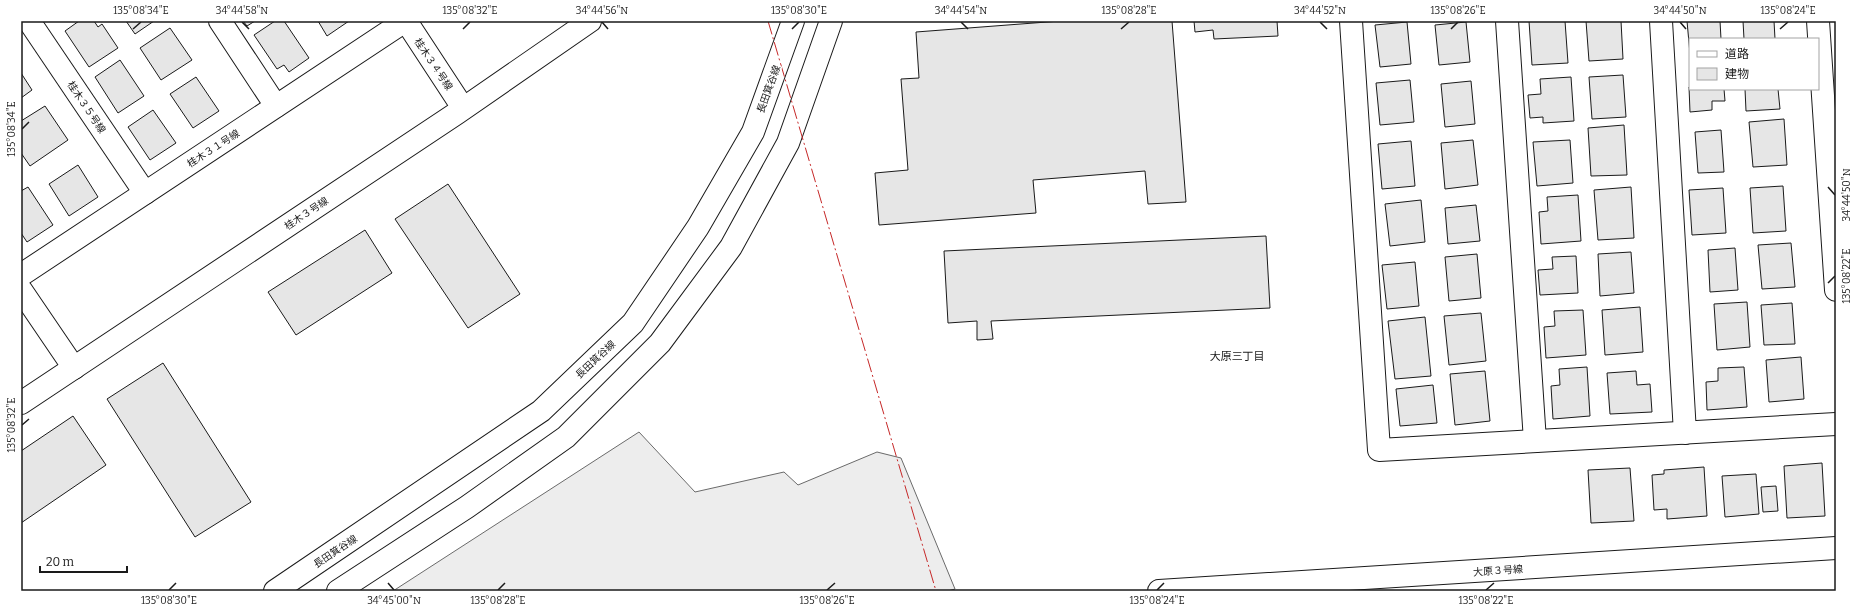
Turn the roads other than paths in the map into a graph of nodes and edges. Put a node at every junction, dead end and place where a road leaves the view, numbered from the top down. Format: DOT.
graph roads {
  1 [pos="29,21"];
  2 [pos="220,21"];
  3 [pos="405,21"];
  4 [pos="590,21"];
  5 [pos="794,21"];
  6 [pos="831,21"];
  7 [pos="1351,21"];
  8 [pos="1507,21"];
  9 [pos="1661,21"];
  10 [pos="1818,21"];
  11 [pos="276,106"];
  12 [pos="463,108"];
  13 [pos="144,193"];
  14 [pos="21,275"];
  15 [pos="21,290"];
  16 [pos="1836,290"];
  17 [pos="74,368"];
  18 [pos="21,403"];
  19 [pos="1836,424"];
  20 [pos="1685,433"];
  21 [pos="1535,441"];
  22 [pos="1836,548"];
  23 [pos="275,591"];
  24 [pos="338,591"];
  25 [pos="1159,591"];
  1 -- 13 [label="street, 桂木３５号線"];
  2 -- 11 [label="street"];
  3 -- 11 [label="street, 桂木３１号線"];
  3 -- 12 [label="street, 桂木３４号線"];
  4 -- 12 [label="street, 桂木３号線"];
  5 -- 23 [label="street, 長田箕谷線"];
  6 -- 24 [label="street"];
  7 -- 21 [label="street"];
  8 -- 21 [label="street"];
  9 -- 20 [label="street"];
  10 -- 16 [label="street"];
  11 -- 13 [label="street, 桂木３１号線"];
  12 -- 17 [label="street, 桂木３号線"];
  13 -- 14 [label="street, 桂木３１号線"];
  15 -- 17 [label="street"];
  17 -- 18 [label="street, 桂木３号線"];
  19 -- 20 [label="street"];
  20 -- 21 [label="street"];
  22 -- 25 [label="street, 大原３号線"];
}
